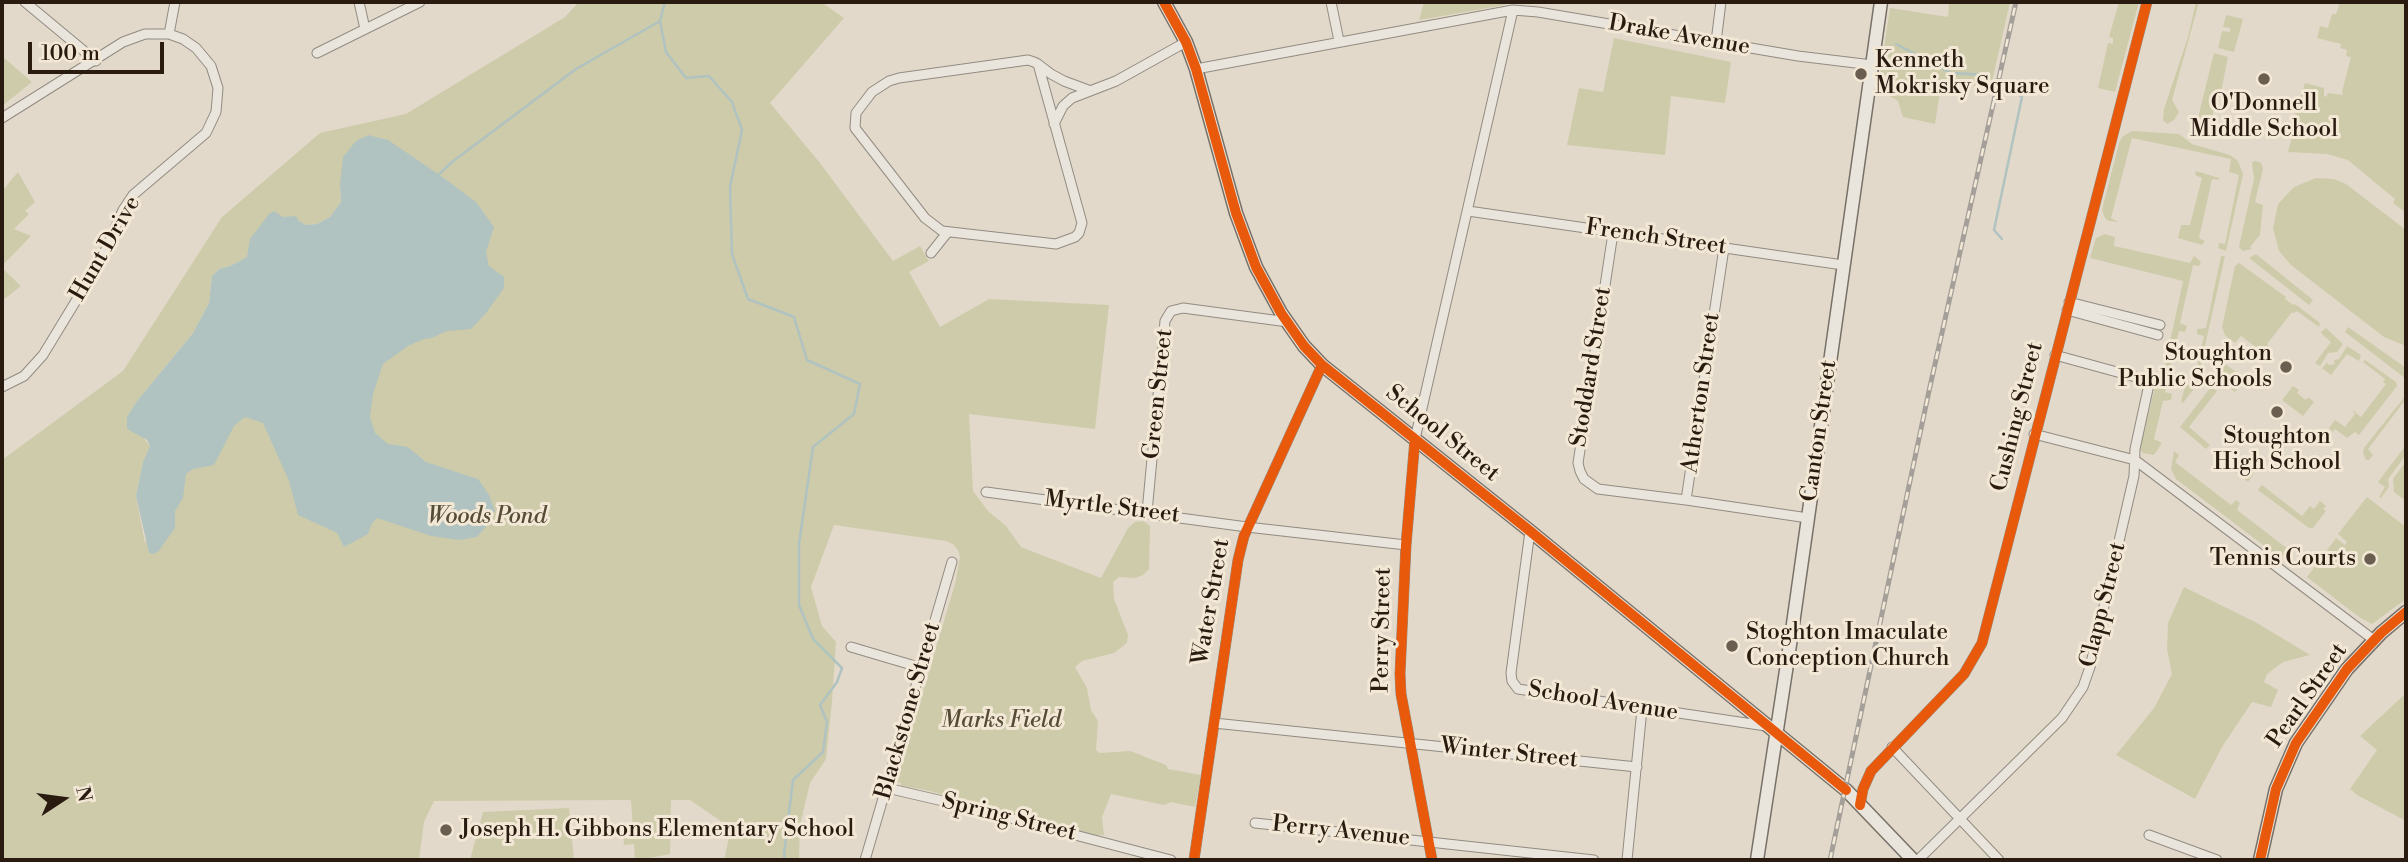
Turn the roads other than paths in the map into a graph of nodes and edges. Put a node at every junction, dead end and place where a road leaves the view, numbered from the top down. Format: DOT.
graph roads {
  1 [pos="25,2"];
  2 [pos="175,2"];
  3 [pos="359,2"];
  4 [pos="420,2"];
  5 [pos="1164,2"];
  6 [pos="1331,2"];
  7 [pos="1721,2"];
  8 [pos="1881,2"];
  9 [pos="2147,2"];
  10 [pos="1513,10"];
  11 [pos="365,29"];
  12 [pos="169,34"];
  13 [pos="1339,41"];
  14 [pos="1716,41"];
  15 [pos="1186,42"];
  16 [pos="317,53"];
  17 [pos="96,61"];
  18 [pos="1038,64"];
  19 [pos="1872,65"];
  20 [pos="1196,69"];
  21 [pos="1088,90"];
  22 [pos="2,118"];
  23 [pos="1054,125"];
  24 [pos="1468,211"];
  25 [pos="947,233"];
  26 [pos="1613,233"];
  27 [pos="1724,248"];
  28 [pos="931,253"];
  29 [pos="1843,265"];
  30 [pos="2068,306"];
  31 [pos="1287,322"];
  32 [pos="2159,330"];
  33 [pos="2055,355"];
  34 [pos="1322,365"];
  35 [pos="2,387"];
  36 [pos="2034,434"];
  37 [pos="1415,439"];
  38 [pos="2135,460"];
  39 [pos="986,492"];
  40 [pos="1686,500"];
  41 [pos="1147,512"];
  42 [pos="1808,518"];
  43 [pos="1247,527"];
  44 [pos="1530,531"];
  45 [pos="1406,545"];
  46 [pos="952,562"];
  47 [pos="2406,612"];
  48 [pos="2374,640"];
  49 [pos="851,647"];
  50 [pos="922,668"];
  51 [pos="1643,709"];
  52 [pos="1214,723"];
  53 [pos="1766,726"];
  54 [pos="1777,734"];
  55 [pos="1412,743"];
  56 [pos="1892,747"];
  57 [pos="1637,767"];
  58 [pos="887,788"];
  59 [pos="1860,805"];
  60 [pos="1960,819"];
  61 [pos="1255,823"];
  62 [pos="2149,835"];
  63 [pos="1430,842"];
  64 [pos="865,860"];
  65 [pos="1171,860"];
  66 [pos="1194,860"];
  67 [pos="1433,860"];
  68 [pos="1594,860"];
  69 [pos="1627,860"];
  70 [pos="1756,860"];
  71 [pos="1913,860"];
  72 [pos="1918,860"];
  73 [pos="1999,860"];
  74 [pos="2217,860"];
  75 [pos="2260,860"];
  1 -- 17 [label="street"];
  2 -- 12 [label="street"];
  3 -- 11 [label="street"];
  4 -- 11 [label="street"];
  5 -- 15 [label="street, School Street"];
  6 -- 13 [label="street"];
  7 -- 14 [label="street"];
  8 -- 19 [label="street, Canton Street"];
  9 -- 30 [label="street, Cushing Street"];
  10 -- 13 [label="street, Drake Avenue"];
  10 -- 14 [label="street, Drake Avenue"];
  10 -- 24 [label="street, Perry Street"];
  11 -- 16 [label="street"];
  12 -- 17 [label="street"];
  12 -- 35 [label="street, Hunt Drive"];
  13 -- 20 [label="street, Drake Avenue"];
  14 -- 19 [label="street, Drake Avenue"];
  15 -- 20 [label="street, School Street"];
  15 -- 21 [label="street"];
  17 -- 22 [label="street"];
  18 -- 21 [label="street"];
  18 -- 23 [label="street"];
  18 -- 25 [label="street"];
  19 -- 29 [label="street, Canton Street"];
  20 -- 31 [label="street, School Street"];
  21 -- 23 [label="street"];
  23 -- 25 [label="street"];
  24 -- 26 [label="street, French Street"];
  24 -- 37 [label="street, Perry Street"];
  25 -- 28 [label="street"];
  26 -- 27 [label="street, French Street"];
  26 -- 40 [label="street, Stoddard Street"];
  27 -- 29 [label="street, French Street"];
  27 -- 40 [label="street, Atherton Street"];
  29 -- 42 [label="street, Canton Street"];
  30 -- 32 [label="street"];
  30 -- 33 [label="street, Cushing Street"];
  31 -- 34 [label="street, School Street"];
  31 -- 41 [label="street, Green Street"];
  33 -- 36 [label="street, Cushing Street"];
  33 -- 38 [label="street, Clapp Street"];
  34 -- 37 [label="street, School Street"];
  34 -- 43 [label="street, Water Street"];
  36 -- 38 [label="street"];
  36 -- 56 [label="street, Cushing Street"];
  37 -- 44 [label="street, School Street"];
  37 -- 45 [label="street, Perry Street"];
  38 -- 48 [label="street"];
  38 -- 60 [label="street, Clapp Street"];
  39 -- 41 [label="street, Myrtle Street"];
  40 -- 42 [label="street, Atherton Street"];
  41 -- 43 [label="street, Myrtle Street"];
  42 -- 54 [label="street, Canton Street"];
  43 -- 45 [label="street, Myrtle Street"];
  43 -- 52 [label="street, Water Street"];
  44 -- 51 [label="street, School Avenue"];
  44 -- 53 [label="street, School Street"];
  45 -- 55 [label="street, Perry Street"];
  46 -- 50 [label="street, Blackstone Street"];
  47 -- 48 [label="street, Pearl Street"];
  48 -- 75 [label="street, Pearl Street"];
  49 -- 50 [label="street"];
  50 -- 58 [label="street, Blackstone Street"];
  51 -- 53 [label="street, School Avenue"];
  51 -- 57 [label="street"];
  52 -- 55 [label="street, Winter Street"];
  52 -- 66 [label="street, Water Street"];
  53 -- 54 [label="street, School Street"];
  54 -- 59 [label="street, School Street"];
  54 -- 70 [label="street, Canton Street"];
  55 -- 57 [label="street, Winter Street"];
  55 -- 63 [label="street, Perry Street"];
  56 -- 59 [label="street, Cushing Street"];
  56 -- 60 [label="street"];
  57 -- 69 [label="street"];
  58 -- 64 [label="street, Blackstone Street"];
  58 -- 65 [label="street, Spring Street"];
  59 -- 71 [label="street, School Street"];
  60 -- 72 [label="street, Clapp Street"];
  60 -- 73 [label="street"];
  61 -- 63 [label="street, Perry Avenue"];
  62 -- 74 [label="street"];
  63 -- 67 [label="street, Perry Street"];
  63 -- 68 [label="street, Perry Avenue"];
}
